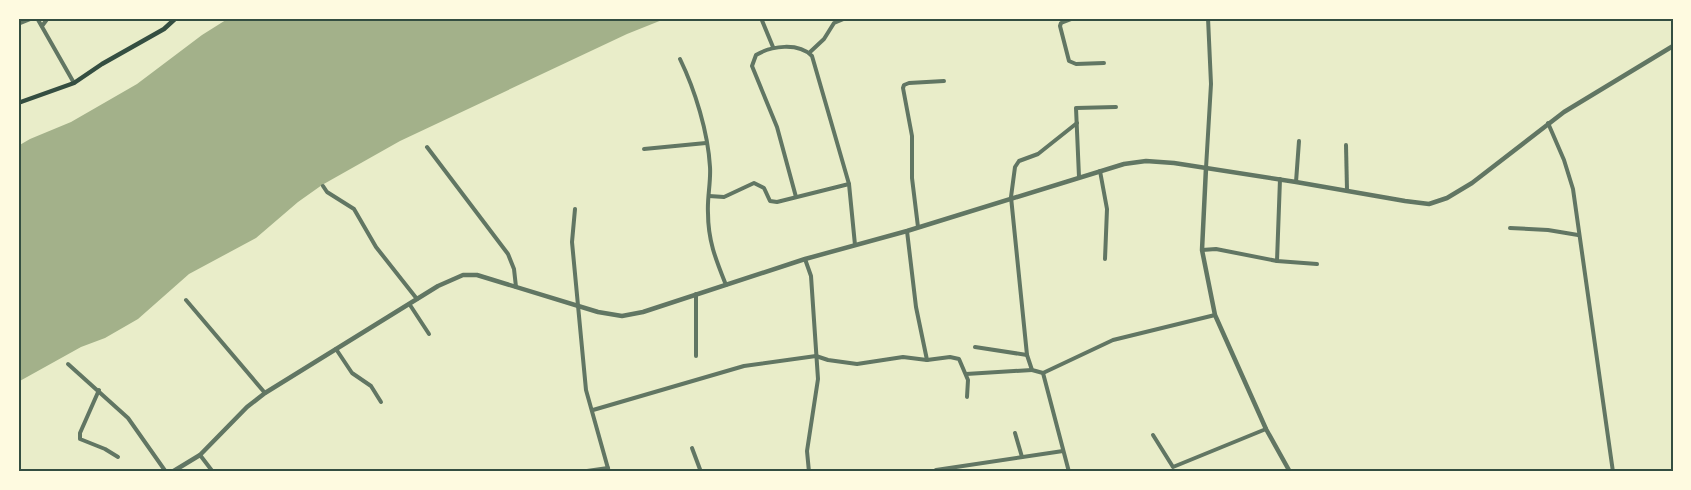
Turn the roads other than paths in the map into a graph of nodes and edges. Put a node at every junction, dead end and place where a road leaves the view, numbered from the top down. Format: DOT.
graph roads {
  1 [pos="35,18"];
  2 [pos="48,18"];
  3 [pos="176,18"];
  4 [pos="761,18"];
  5 [pos="846,18"];
  6 [pos="1074,18"];
  7 [pos="1208,18"];
  8 [pos="18,24"];
  9 [pos="42,26"];
  10 [pos="1673,46"];
  11 [pos="773,47"];
  12 [pos="809,53"];
  13 [pos="680,59"];
  14 [pos="1104,63"];
  15 [pos="944,81"];
  16 [pos="74,83"];
  17 [pos="18,103"];
  18 [pos="1116,107"];
  19 [pos="1077,123"];
  20 [pos="1547,123"];
  21 [pos="1299,141"];
  22 [pos="706,143"];
  23 [pos="1346,145"];
  24 [pos="427,147"];
  25 [pos="644,149"];
  26 [pos="1206,168"];
  27 [pos="1100,171"];
  28 [pos="1079,177"];
  29 [pos="1280,179"];
  30 [pos="1296,182"];
  31 [pos="849,184"];
  32 [pos="323,186"];
  33 [pos="1347,190"];
  34 [pos="709,196"];
  35 [pos="796,196"];
  36 [pos="1011,197"];
  37 [pos="575,209"];
  38 [pos="918,227"];
  39 [pos="1510,228"];
  40 [pos="907,231"];
  41 [pos="1578,236"];
  42 [pos="855,246"];
  43 [pos="1202,250"];
  44 [pos="805,259"];
  45 [pos="1105,259"];
  46 [pos="1277,261"];
  47 [pos="1317,264"];
  48 [pos="726,285"];
  49 [pos="516,287"];
  50 [pos="696,294"];
  51 [pos="186,300"];
  52 [pos="418,300"];
  53 [pos="410,305"];
  54 [pos="579,306"];
  55 [pos="1215,315"];
  56 [pos="429,334"];
  57 [pos="975,347"];
  58 [pos="336,348"];
  59 [pos="1027,355"];
  60 [pos="696,356"];
  61 [pos="816,356"];
  62 [pos="927,360"];
  63 [pos="68,364"];
  64 [pos="1032,370"];
  65 [pos="1042,373"];
  66 [pos="966,374"];
  67 [pos="99,390"];
  68 [pos="265,393"];
  69 [pos="967,397"];
  70 [pos="381,402"];
  71 [pos="593,410"];
  72 [pos="1266,429"];
  73 [pos="1015,433"];
  74 [pos="1153,435"];
  75 [pos="692,448"];
  76 [pos="1063,451"];
  77 [pos="200,455"];
  78 [pos="118,457"];
  79 [pos="1022,457"];
  80 [pos="608,470"];
  81 [pos="936,470"];
  82 [pos="166,472"];
  83 [pos="172,472"];
  84 [pos="213,472"];
  85 [pos="580,472"];
  86 [pos="700,472"];
  87 [pos="809,472"];
  88 [pos="1069,472"];
  89 [pos="1290,472"];
  90 [pos="1613,472"];
  1 -- 8 [label="street"];
  1 -- 9 [label="street"];
  2 -- 9 [label="street"];
  3 -- 16 [label="main road"];
  4 -- 11 [label="street"];
  5 -- 12 [label="street"];
  6 -- 14 [label="street"];
  7 -- 26 [label="street"];
  9 -- 16 [label="street"];
  10 -- 20 [label="street"];
  11 -- 12 [label="street"];
  11 -- 35 [label="street"];
  12 -- 31 [label="street"];
  13 -- 22 [label="street"];
  15 -- 38 [label="street"];
  16 -- 17 [label="main road"];
  18 -- 19 [label="street"];
  19 -- 28 [label="street"];
  19 -- 36 [label="street"];
  20 -- 33 [label="street"];
  20 -- 41 [label="street"];
  21 -- 30 [label="street"];
  22 -- 25 [label="street"];
  22 -- 34 [label="street"];
  23 -- 33 [label="street"];
  24 -- 49 [label="street"];
  26 -- 27 [label="street"];
  26 -- 29 [label="street"];
  26 -- 43 [label="street"];
  27 -- 28 [label="street"];
  27 -- 45 [label="street"];
  28 -- 36 [label="street"];
  29 -- 30 [label="street"];
  29 -- 46 [label="street"];
  30 -- 33 [label="street"];
  31 -- 35 [label="street"];
  31 -- 42 [label="street"];
  32 -- 52 [label="street"];
  34 -- 35 [label="street"];
  34 -- 48 [label="street"];
  36 -- 38 [label="street"];
  36 -- 59 [label="street"];
  37 -- 54 [label="street"];
  38 -- 40 [label="street"];
  39 -- 41 [label="street"];
  40 -- 42 [label="street"];
  40 -- 62 [label="street"];
  41 -- 90 [label="street"];
  42 -- 44 [label="street"];
  43 -- 46 [label="street"];
  43 -- 55 [label="street"];
  44 -- 48 [label="street"];
  44 -- 61 [label="street"];
  46 -- 47 [label="street"];
  48 -- 50 [label="street"];
  49 -- 52 [label="street"];
  49 -- 54 [label="street"];
  50 -- 54 [label="street"];
  50 -- 60 [label="street"];
  51 -- 68 [label="street"];
  52 -- 53 [label="street"];
  53 -- 56 [label="street"];
  53 -- 58 [label="street"];
  54 -- 71 [label="street"];
  55 -- 65 [label="street"];
  55 -- 72 [label="street"];
  57 -- 59 [label="street"];
  58 -- 68 [label="street"];
  58 -- 70 [label="street"];
  59 -- 64 [label="street"];
  61 -- 62 [label="street"];
  61 -- 71 [label="street"];
  61 -- 87 [label="street"];
  62 -- 66 [label="street"];
  63 -- 67 [label="street"];
  64 -- 65 [label="street"];
  64 -- 66 [label="street"];
  65 -- 76 [label="street"];
  66 -- 69 [label="street"];
  67 -- 78 [label="street"];
  67 -- 82 [label="street"];
  68 -- 77 [label="street"];
  71 -- 80 [label="street"];
  72 -- 74 [label="street"];
  72 -- 89 [label="street"];
  73 -- 79 [label="street"];
  75 -- 86 [label="street"];
  76 -- 79 [label="street"];
  76 -- 88 [label="street"];
  77 -- 83 [label="street"];
  77 -- 84 [label="street"];
  79 -- 81 [label="street"];
  80 -- 85 [label="street"];
}
